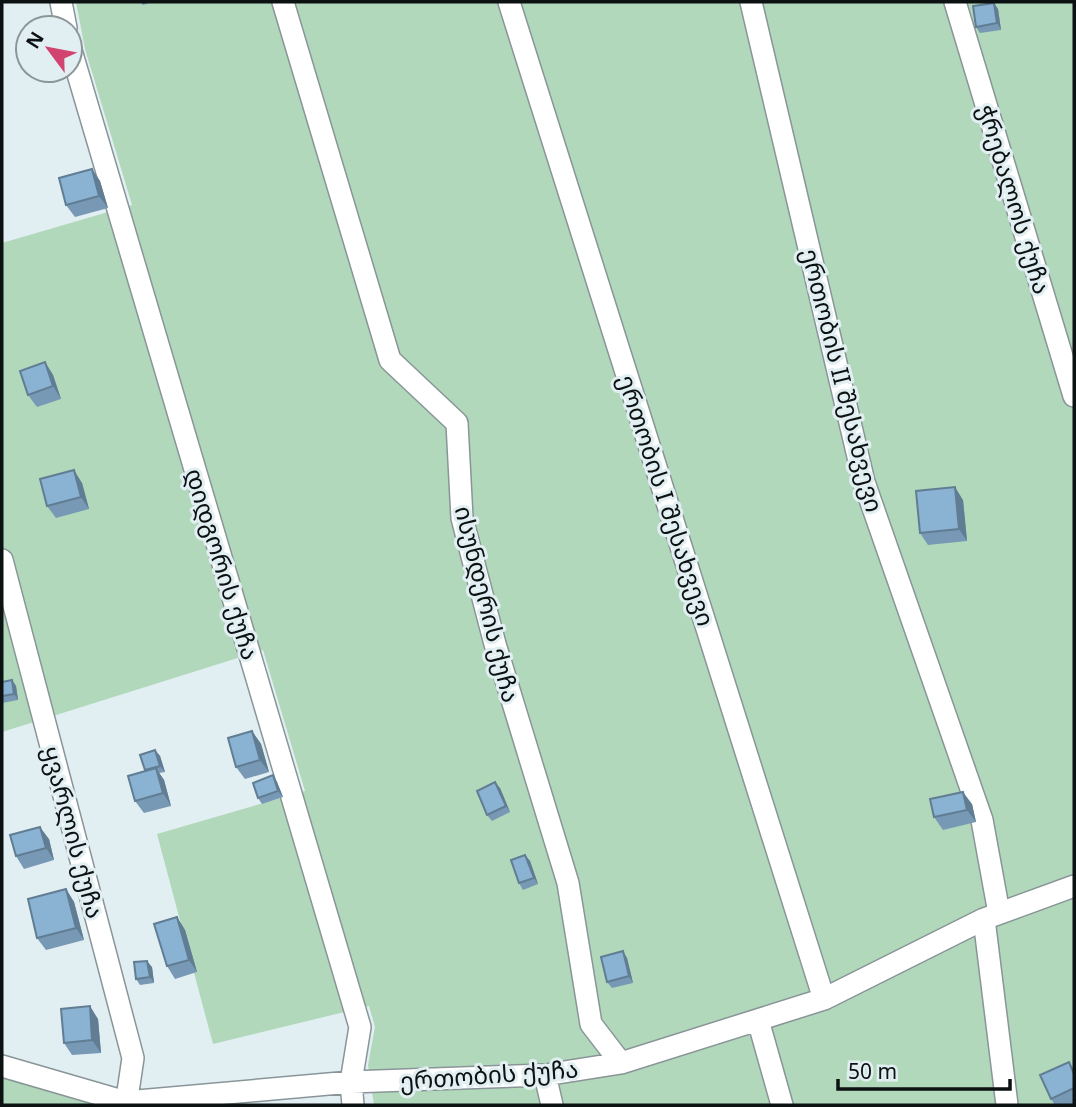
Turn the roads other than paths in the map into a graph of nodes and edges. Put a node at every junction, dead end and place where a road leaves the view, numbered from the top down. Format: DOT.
graph roads {
  1 [pos="284,2"];
  2 [pos="509,2"];
  3 [pos="751,2"];
  4 [pos="955,2"];
  5 [pos="81,84"];
  6 [pos="1074,396"];
  7 [pos="2,560"];
  8 [pos="1074,886"];
  9 [pos="992,916"];
  10 [pos="824,999"];
  11 [pos="758,1020"];
  12 [pos="621,1063"];
  13 [pos="2,1066"];
  14 [pos="545,1075"];
  15 [pos="351,1082"];
  16 [pos="126,1104"];
  17 [pos="353,1105"];
  18 [pos="552,1105"];
  19 [pos="782,1105"];
  20 [pos="1007,1105"];
  1 -- 12 [label="street, ისუნდერის ქუჩა"];
  2 -- 10 [label="street, ერთობის I შესახვევი"];
  3 -- 9 [label="street, ერთობის II შესახვევი"];
  4 -- 6 [label="street, ჭრებალოს ქუჩა"];
  5 -- 15 [label="street, დიდგორის ქუჩა"];
  7 -- 16 [label="street, ყვარლის ქუჩა"];
  8 -- 9 [label="street, ერთობის ქუჩა"];
  9 -- 10 [label="street, ერთობის ქუჩა"];
  9 -- 20 [label="street, ერთობის II შესახვევი"];
  10 -- 11 [label="street, ერთობის ქუჩა"];
  11 -- 12 [label="street, ერთობის ქუჩა"];
  11 -- 19 [label="street"];
  12 -- 14 [label="street, ერთობის ქუჩა"];
  13 -- 16 [label="street, ერთობის ქუჩა"];
  14 -- 15 [label="street, ერთობის ქუჩა"];
  14 -- 18 [label="street"];
  15 -- 16 [label="street, ერთობის ქუჩა"];
  15 -- 17 [label="street, დიდგორის ქუჩა"];
}
